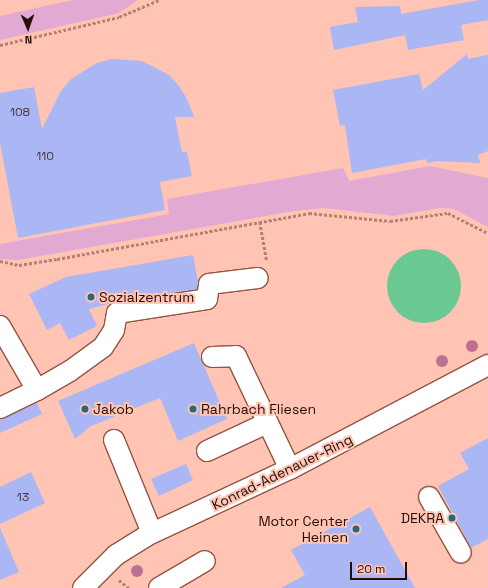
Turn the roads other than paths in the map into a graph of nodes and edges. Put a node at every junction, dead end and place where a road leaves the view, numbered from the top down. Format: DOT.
graph roads {
  1 [pos="258,278"];
  2 [pos="0,326"];
  3 [pos="212,357"];
  4 [pos="488,366"];
  5 [pos="37,390"];
  6 [pos="0,408"];
  7 [pos="267,423"];
  8 [pos="114,440"];
  9 [pos="206,451"];
  10 [pos="290,470"];
  11 [pos="429,497"];
  12 [pos="152,533"];
  13 [pos="461,553"];
  14 [pos="205,561"];
  15 [pos="83,588"];
  16 [pos="159,588"];
  1 -- 5 [label="street"];
  2 -- 5 [label="street"];
  3 -- 7 [label="street"];
  4 -- 10 [label="street, Konrad-Adenauer-Ring"];
  5 -- 6 [label="street"];
  7 -- 9 [label="street"];
  7 -- 10 [label="street"];
  8 -- 12 [label="street"];
  10 -- 12 [label="street, Konrad-Adenauer-Ring"];
  11 -- 13 [label="street"];
  12 -- 15 [label="street, Konrad-Adenauer-Ring"];
  14 -- 16 [label="street"];
}
